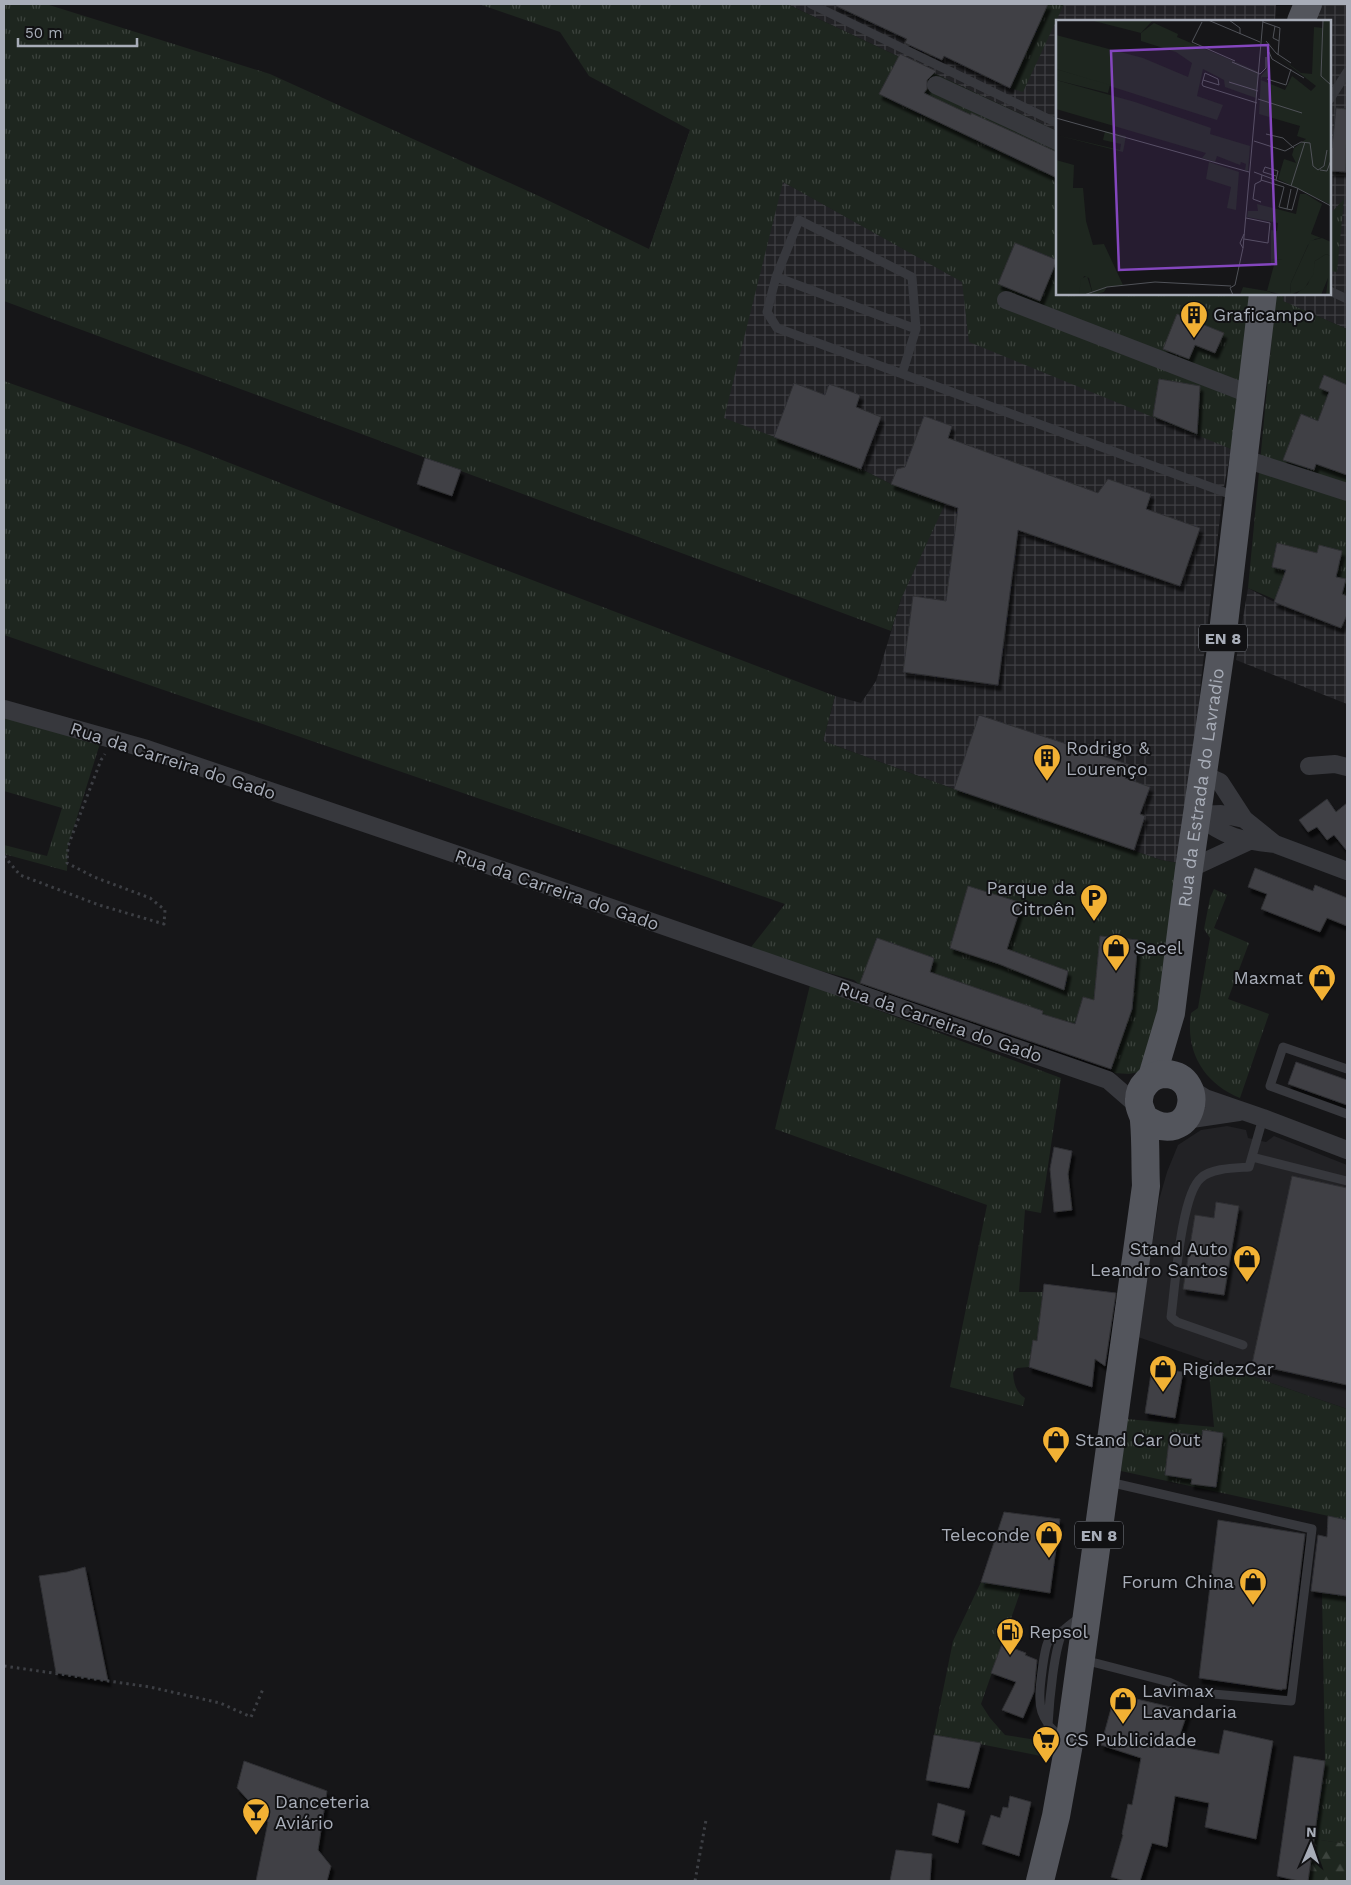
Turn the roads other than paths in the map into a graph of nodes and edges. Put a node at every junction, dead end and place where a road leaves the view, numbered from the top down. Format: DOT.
graph roads {
  1 [pos="811,4"];
  2 [pos="1290,4"];
  3 [pos="1308,4"];
  4 [pos="1290,20"];
  5 [pos="1301,20"];
  6 [pos="1347,72"];
  7 [pos="936,84"];
  8 [pos="1331,99"];
  9 [pos="1056,123"];
  10 [pos="1056,141"];
  11 [pos="776,277"];
  12 [pos="1331,291"];
  13 [pos="1263,295"];
  14 [pos="1347,299"];
  15 [pos="1006,300"];
  16 [pos="916,329"];
  17 [pos="902,374"];
  18 [pos="1252,395"];
  19 [pos="1245,459"];
  20 [pos="1347,492"];
  21 [pos="1240,498"];
  22 [pos="4,709"];
  23 [pos="1309,766"];
  24 [pos="1347,767"];
  25 [pos="1204,775"];
  26 [pos="1197,815"];
  27 [pos="1244,819"];
  28 [pos="1247,842"];
  29 [pos="1276,844"];
  30 [pos="1189,869"];
  31 [pos="1347,871"];
  32 [pos="1172,1013"];
  33 [pos="1347,1069"];
  34 [pos="1150,1079"];
  35 [pos="1108,1080"];
  36 [pos="1187,1085"];
  37 [pos="1142,1112"];
  38 [pos="1242,1112"];
  39 [pos="1347,1114"];
  40 [pos="1263,1118"];
  41 [pos="1177,1124"];
  42 [pos="1347,1150"];
  43 [pos="1252,1157"];
  44 [pos="1347,1181"];
  45 [pos="1146,1186"];
  46 [pos="1244,1344"];
  47 [pos="1106,1482"];
  48 [pos="1088,1611"];
  49 [pos="1081,1660"];
  50 [pos="1059,1731"];
  51 [pos="1040,1881"];
  1 -- 9 [label="lane"];
  2 -- 4 [label="main road"];
  3 -- 5 [label="main road"];
  6 -- 8 [label="lane"];
  7 -- 10 [label="street"];
  11 -- 16 [label="lane"];
  11 -- 16 [label="lane"];
  11 -- 17 [label="lane"];
  12 -- 14 [label="lane"];
  13 -- 18 [label="main road, Rua da Estrada do Lavradio / EN 8"];
  15 -- 18 [label="street"];
  16 -- 17 [label="lane"];
  17 -- 21 [label="lane"];
  18 -- 19 [label="main road, Rua da Estrada do Lavradio / EN 8"];
  19 -- 20 [label="street"];
  19 -- 21 [label="main road, Rua da Estrada do Lavradio / EN 8"];
  21 -- 25 [label="main road, Rua da Estrada do Lavradio / EN 8"];
  22 -- 35 [label="street, Rua da Carreira do Gado"];
  23 -- 24 [label="street"];
  25 -- 26 [label="main road, Rua da Estrada do Lavradio / EN 8"];
  25 -- 27 [label="street"];
  26 -- 27 [label="street"];
  26 -- 28 [label="street"];
  26 -- 30 [label="main road, Rua da Estrada do Lavradio / EN 8"];
  27 -- 29 [label="street"];
  28 -- 29 [label="street"];
  28 -- 30 [label="street"];
  29 -- 31 [label="street"];
  30 -- 32 [label="main road, Rua da Estrada do Lavradio / EN 8"];
  32 -- 34 [label="main road, Rua da Estrada do Lavradio / EN 8"];
  32 -- 36 [label="main road, Rua da Estrada do Lavradio / EN 8"];
  33 -- 39 [label="lane"];
  34 -- 35 [label="street"];
  34 -- 36 [label="main road"];
  34 -- 37 [label="main road, EN 8"];
  35 -- 37 [label="street"];
  36 -- 38 [label="street"];
  36 -- 41 [label="main road, EN 8"];
  37 -- 41 [label="main road"];
  37 -- 45 [label="main road, EN 8"];
  38 -- 40 [label="street"];
  38 -- 41 [label="street"];
  40 -- 42 [label="street"];
  40 -- 43 [label="lane"];
  41 -- 45 [label="main road, EN 8"];
  43 -- 44 [label="lane"];
  43 -- 46 [label="lane"];
  45 -- 47 [label="main road, EN 8"];
  47 -- 48 [label="main road, EN 8"];
  47 -- 49 [label="lane"];
  48 -- 49 [label="main road, EN 8"];
  48 -- 50 [label="lane"];
  49 -- 50 [label="main road, EN 8"];
  50 -- 51 [label="main road, EN 8"];
}
